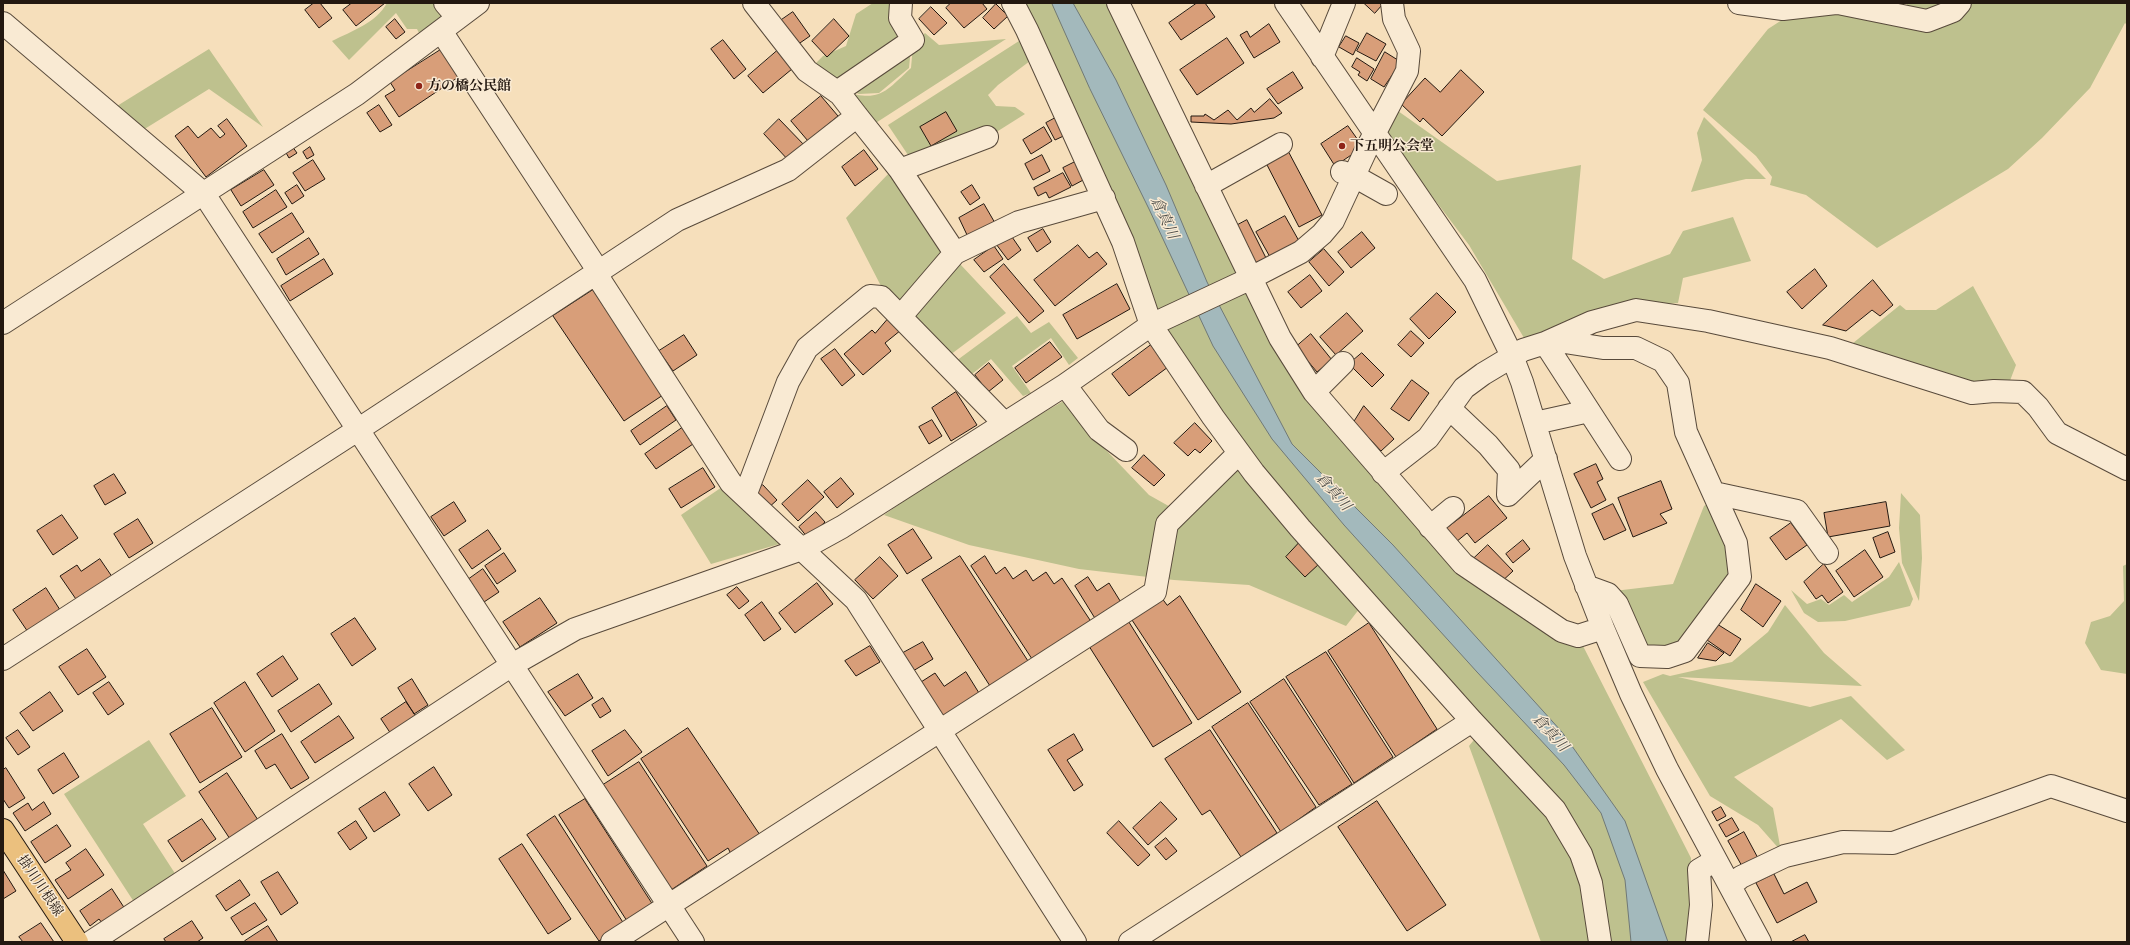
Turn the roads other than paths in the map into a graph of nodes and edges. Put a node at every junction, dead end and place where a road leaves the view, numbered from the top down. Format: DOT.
graph roads {
  1 [pos="478,3"];
  2 [pos="901,3"];
  3 [pos="1013,3"];
  4 [pos="1118,3"];
  5 [pos="1286,3"];
  6 [pos="1344,3"];
  7 [pos="1392,3"];
  8 [pos="1740,3"];
  9 [pos="1837,3"];
  10 [pos="1960,3"];
  11 [pos="763,5"];
  12 [pos="448,17"];
  13 [pos="3,23"];
  14 [pos="1322,56"];
  15 [pos="837,92"];
  16 [pos="857,116"];
  17 [pos="1375,134"];
  18 [pos="987,137"];
  19 [pos="1281,144"];
  20 [pos="900,170"];
  21 [pos="1348,174"];
  22 [pos="1206,186"];
  23 [pos="204,194"];
  24 [pos="1386,194"];
  25 [pos="1104,198"];
  26 [pos="956,253"];
  27 [pos="598,273"];
  28 [pos="1248,280"];
  29 [pos="901,316"];
  30 [pos="3,323"];
  31 [pos="1151,325"];
  32 [pos="1545,343"];
  33 [pos="1512,356"];
  34 [pos="1343,363"];
  35 [pos="1065,385"];
  36 [pos="1314,392"];
  37 [pos="1449,408"];
  38 [pos="1589,410"];
  39 [pos="1004,423"];
  40 [pos="1535,423"];
  41 [pos="359,429"];
  42 [pos="1126,450"];
  43 [pos="1239,453"];
  44 [pos="1546,459"];
  45 [pos="1620,459"];
  46 [pos="2127,469"];
  47 [pos="1383,473"];
  48 [pos="1714,493"];
  49 [pos="745,496"];
  50 [pos="1453,508"];
  51 [pos="1430,527"];
  52 [pos="802,549"];
  53 [pos="1827,553"];
  54 [pos="1586,586"];
  55 [pos="1603,628"];
  56 [pos="3,659"];
  57 [pos="512,665"];
  58 [pos="1472,721"];
  59 [pos="940,730"];
  60 [pos="2127,811"];
  61 [pos="3,830"];
  62 [pos="1716,860"];
  63 [pos="1730,886"];
  64 [pos="668,905"];
  65 [pos="77,942"];
  66 [pos="91,942"];
  67 [pos="612,942"];
  68 [pos="692,942"];
  69 [pos="1075,942"];
  70 [pos="1130,942"];
  71 [pos="1600,942"];
  72 [pos="1697,942"];
  73 [pos="1760,942"];
  1 -- 12 [label="street"];
  2 -- 15 [label="street"];
  3 -- 25 [label="street"];
  4 -- 22 [label="street"];
  5 -- 14 [label="street"];
  6 -- 14 [label="street"];
  7 -- 17 [label="street"];
  8 -- 9 [label="street"];
  9 -- 10 [label="street"];
  11 -- 15 [label="street"];
  12 -- 23 [label="street"];
  12 -- 27 [label="street"];
  13 -- 23 [label="street"];
  14 -- 17 [label="street"];
  15 -- 16 [label="street"];
  16 -- 20 [label="street"];
  16 -- 27 [label="street"];
  17 -- 21 [label="street"];
  17 -- 33 [label="street"];
  18 -- 20 [label="street"];
  19 -- 22 [label="street"];
  20 -- 26 [label="street"];
  21 -- 24 [label="street"];
  21 -- 28 [label="street"];
  22 -- 28 [label="street"];
  23 -- 30 [label="street"];
  23 -- 41 [label="street"];
  25 -- 26 [label="street"];
  25 -- 31 [label="street"];
  26 -- 29 [label="street"];
  27 -- 41 [label="street"];
  27 -- 49 [label="street"];
  28 -- 31 [label="street"];
  28 -- 36 [label="street"];
  29 -- 39 [label="street"];
  29 -- 49 [label="street"];
  31 -- 35 [label="street"];
  31 -- 43 [label="street"];
  32 -- 33 [label="street"];
  32 -- 38 [label="street"];
  32 -- 46 [label="street"];
  32 -- 48 [label="street"];
  33 -- 37 [label="street"];
  33 -- 40 [label="street"];
  34 -- 36 [label="street"];
  35 -- 39 [label="street"];
  35 -- 42 [label="street"];
  36 -- 47 [label="street"];
  37 -- 44 [label="street"];
  37 -- 47 [label="street"];
  38 -- 40 [label="street"];
  38 -- 45 [label="street"];
  39 -- 52 [label="street"];
  40 -- 44 [label="street"];
  41 -- 56 [label="street"];
  41 -- 57 [label="street"];
  43 -- 58 [label="street"];
  43 -- 59 [label="street"];
  44 -- 54 [label="street"];
  47 -- 51 [label="street"];
  48 -- 53 [label="street"];
  48 -- 54 [label="street"];
  49 -- 52 [label="street"];
  50 -- 51 [label="street"];
  51 -- 55 [label="street"];
  52 -- 57 [label="street"];
  52 -- 59 [label="street"];
  54 -- 55 [label="street"];
  55 -- 62 [label="street"];
  57 -- 64 [label="street"];
  57 -- 66 [label="street"];
  58 -- 70 [label="street"];
  58 -- 71 [label="street"];
  59 -- 64 [label="street"];
  59 -- 69 [label="street"];
  60 -- 63 [label="street"];
  61 -- 65 [label="main road, 掛川川根線"];
  62 -- 63 [label="street"];
  62 -- 72 [label="street"];
  63 -- 73 [label="street"];
  64 -- 67 [label="street"];
  64 -- 68 [label="street"];
}
